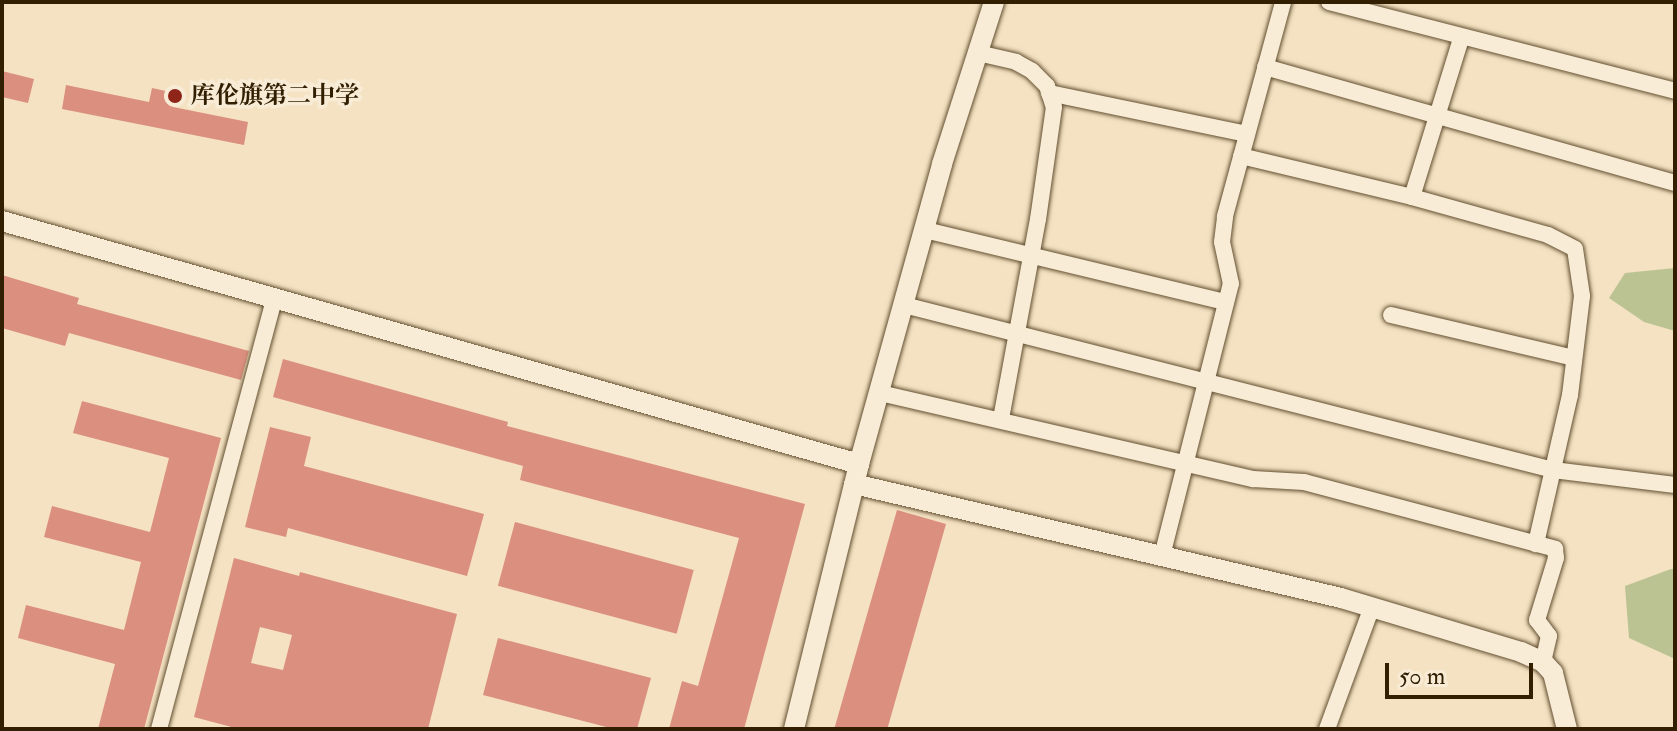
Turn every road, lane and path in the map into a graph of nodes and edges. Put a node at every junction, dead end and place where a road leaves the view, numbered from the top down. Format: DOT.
graph roads {
  1 [pos="994,2"];
  2 [pos="1283,2"];
  3 [pos="1329,2"];
  4 [pos="1461,39"];
  5 [pos="978,53"];
  6 [pos="1265,67"];
  7 [pos="1675,91"];
  8 [pos="1049,93"];
  9 [pos="1437,115"];
  10 [pos="1247,134"];
  11 [pos="1241,156"];
  12 [pos="1675,183"];
  13 [pos="1412,197"];
  14 [pos="2,221"];
  15 [pos="925,230"];
  16 [pos="1032,254"];
  17 [pos="275,297"];
  18 [pos="1226,302"];
  19 [pos="904,305"];
  20 [pos="1391,315"];
  21 [pos="1017,334"];
  22 [pos="1574,358"];
  23 [pos="1206,382"];
  24 [pos="880,393"];
  25 [pos="1001,418"];
  26 [pos="1185,462"];
  27 [pos="859,464"];
  28 [pos="1553,470"];
  29 [pos="854,484"];
  30 [pos="1675,485"];
  31 [pos="1536,544"];
  32 [pos="1162,556"];
  33 [pos="1372,607"];
  34 [pos="1543,662"];
  35 [pos="159,729"];
  36 [pos="794,729"];
  37 [pos="1327,729"];
  38 [pos="1567,729"];
  1 -- 5 [label="street"];
  2 -- 6 [label="street"];
  3 -- 4 [label="street"];
  4 -- 7 [label="street"];
  4 -- 9 [label="street"];
  5 -- 8 [label="street"];
  5 -- 15 [label="street"];
  6 -- 9 [label="street"];
  6 -- 10 [label="street"];
  8 -- 10 [label="street"];
  8 -- 16 [label="street"];
  9 -- 12 [label="street"];
  9 -- 13 [label="street"];
  10 -- 11 [label="street"];
  11 -- 13 [label="street"];
  11 -- 18 [label="street"];
  13 -- 22 [label="street"];
  14 -- 17 [label="street"];
  15 -- 16 [label="street"];
  15 -- 19 [label="street"];
  16 -- 18 [label="street"];
  16 -- 21 [label="street"];
  17 -- 27 [label="street"];
  17 -- 35 [label="street"];
  18 -- 23 [label="street"];
  19 -- 21 [label="street"];
  19 -- 24 [label="street"];
  20 -- 22 [label="street"];
  21 -- 23 [label="street"];
  21 -- 25 [label="street"];
  22 -- 28 [label="street"];
  23 -- 26 [label="street"];
  23 -- 28 [label="street"];
  24 -- 25 [label="street"];
  24 -- 27 [label="street"];
  25 -- 26 [label="street"];
  26 -- 31 [label="street"];
  26 -- 32 [label="street"];
  27 -- 29 [label="street"];
  28 -- 30 [label="street"];
  28 -- 31 [label="street"];
  29 -- 32 [label="street"];
  29 -- 36 [label="street"];
  31 -- 34 [label="street"];
  32 -- 33 [label="street"];
  33 -- 34 [label="street"];
  33 -- 37 [label="street"];
  34 -- 38 [label="street"];
}
